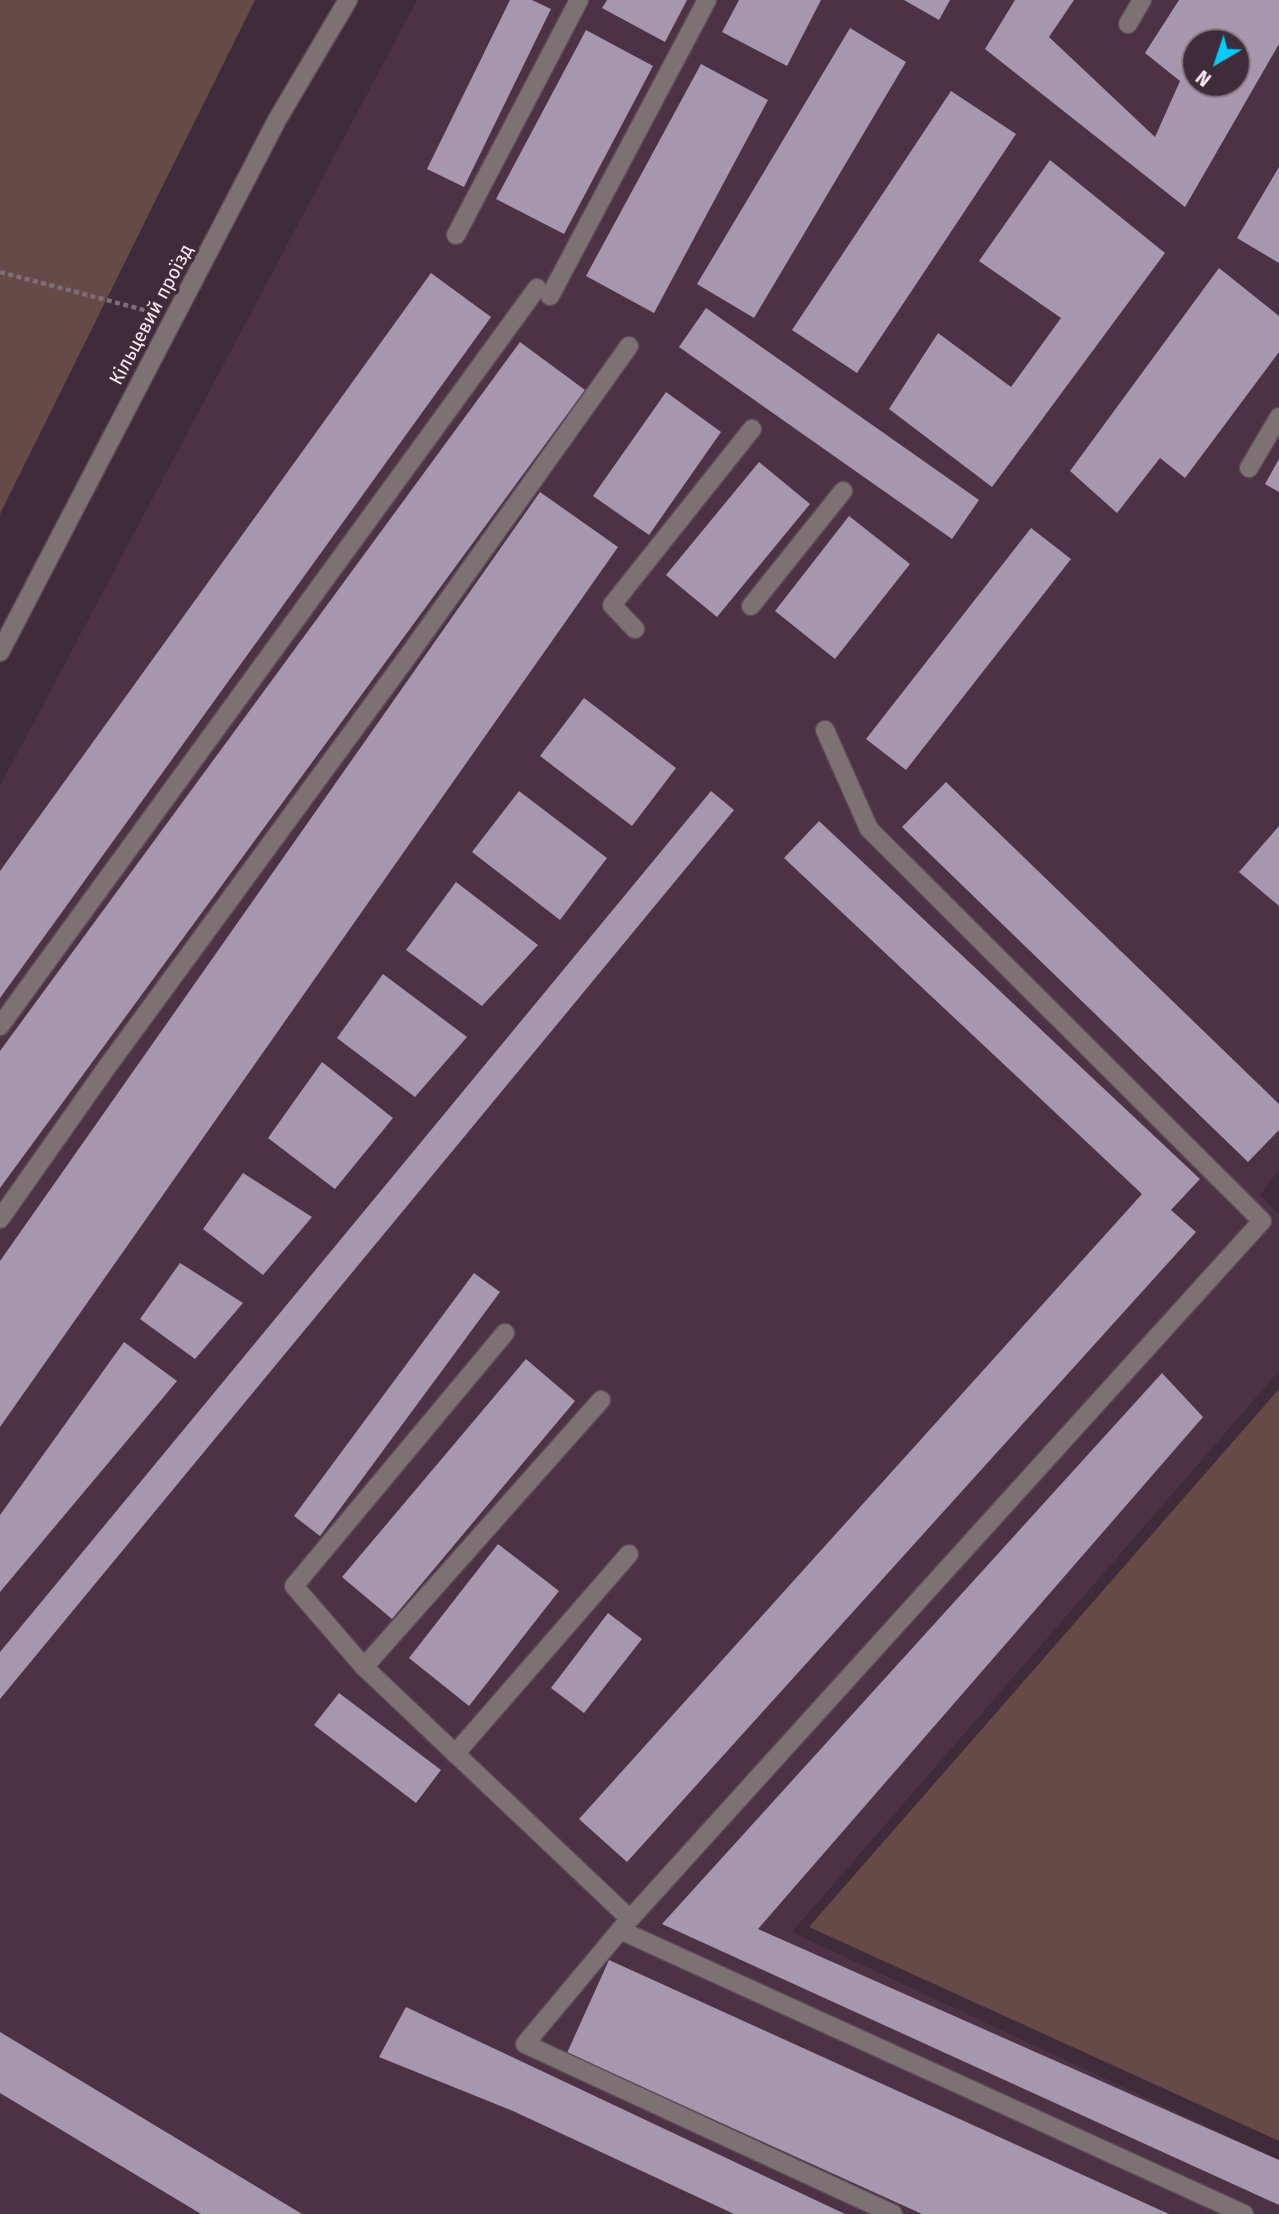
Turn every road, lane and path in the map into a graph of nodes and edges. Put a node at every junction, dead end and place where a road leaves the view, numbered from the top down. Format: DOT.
graph roads {
  1 [pos="348,0"];
  2 [pos="579,0"];
  3 [pos="707,0"];
  4 [pos="1142,0"];
  5 [pos="1128,24"];
  6 [pos="456,235"];
  7 [pos="0,272"];
  8 [pos="155,313"];
  9 [pos="629,346"];
  10 [pos="1279,417"];
  11 [pos="752,429"];
  12 [pos="1249,468"];
  13 [pos="843,491"];
  14 [pos="751,606"];
  15 [pos="635,629"];
  16 [pos="0,652"];
  17 [pos="825,730"];
  18 [pos="0,1026"];
  19 [pos="0,1219"];
  20 [pos="505,1333"];
  21 [pos="601,1400"];
  22 [pos="629,1555"];
  23 [pos="364,1667"];
  24 [pos="455,1754"];
  25 [pos="625,1925"];
  26 [pos="893,2214"];
  27 [pos="1244,2214"];
  1 -- 16 [label="street, Кільцевий проїзд"];
  2 -- 6 [label="street"];
  3 -- 18 [label="street"];
  4 -- 5 [label="street"];
  7 -- 8 [label="path"];
  9 -- 19 [label="street"];
  10 -- 12 [label="street"];
  11 -- 15 [label="street"];
  13 -- 14 [label="street"];
  17 -- 25 [label="street"];
  20 -- 23 [label="street"];
  21 -- 23 [label="street"];
  22 -- 24 [label="street"];
  23 -- 24 [label="street"];
  24 -- 25 [label="street"];
  25 -- 26 [label="street"];
  25 -- 27 [label="street"];
}
